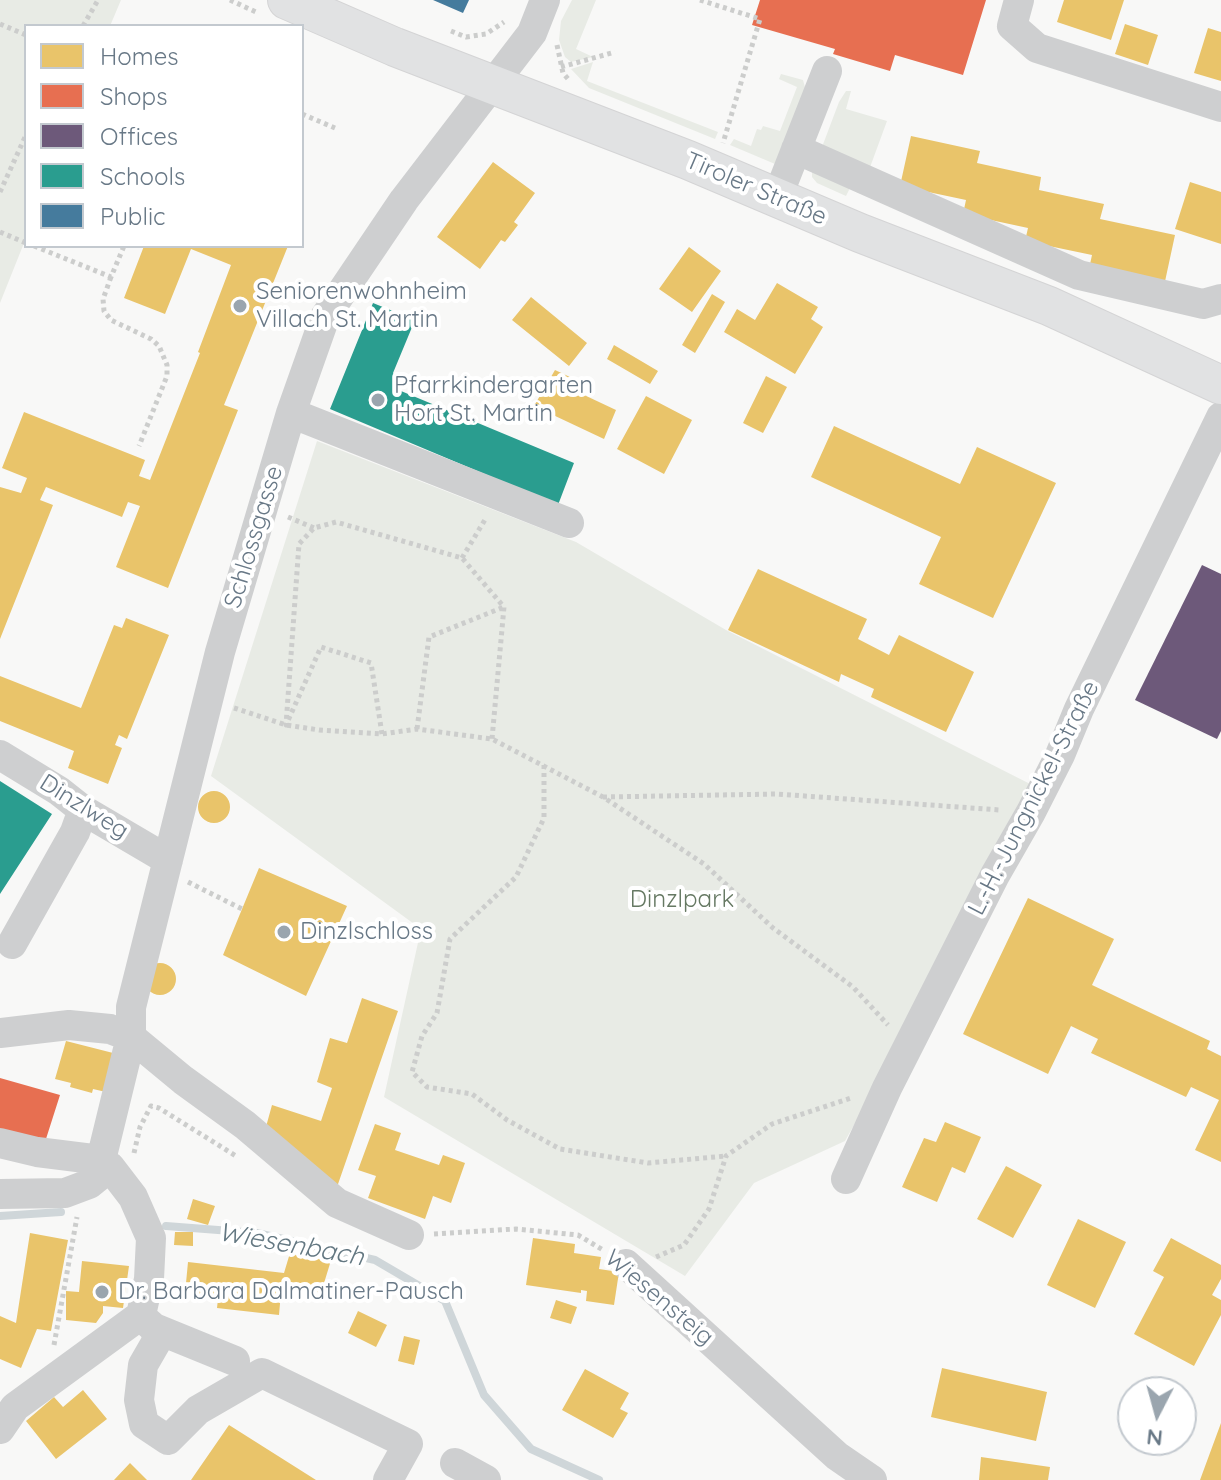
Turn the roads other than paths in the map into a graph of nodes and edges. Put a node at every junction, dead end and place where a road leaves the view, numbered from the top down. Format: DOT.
graph roads {
  1 [pos="287,0"];
  2 [pos="545,0"];
  3 [pos="1019,0"];
  4 [pos="827,71"];
  5 [pos="491,84"];
  6 [pos="1221,107"];
  7 [pos="796,149"];
  8 [pos="777,198"];
  9 [pos="1221,299"];
  10 [pos="1221,385"];
  11 [pos="291,413"];
  12 [pos="1221,417"];
  13 [pos="569,523"];
  14 [pos="0,755"];
  15 [pos="83,810"];
  16 [pos="174,869"];
  17 [pos="12,944"];
  18 [pos="0,1033"];
  19 [pos="131,1037"];
  20 [pos="0,1143"];
  21 [pos="112,1162"];
  22 [pos="846,1179"];
  23 [pos="0,1194"];
  24 [pos="409,1235"];
  25 [pos="626,1264"];
  26 [pos="147,1322"];
  27 [pos="235,1361"];
  28 [pos="5,1418"];
  29 [pos="455,1463"];
  30 [pos="388,1480"];
  31 [pos="486,1480"];
  32 [pos="872,1480"];
  1 -- 5 [label="main road, Tiroler Straße"];
  2 -- 5 [label="street, Schlossgasse"];
  3 -- 6 [label="street"];
  4 -- 7 [label="street"];
  5 -- 8 [label="main road, Tiroler Straße"];
  5 -- 11 [label="street, Schlossgasse"];
  7 -- 8 [label="street"];
  7 -- 9 [label="street"];
  8 -- 10 [label="main road, Tiroler Straße"];
  11 -- 13 [label="street"];
  11 -- 16 [label="street, Schlossgasse"];
  12 -- 22 [label="street, L.-H.-Jungnickel-Straße"];
  14 -- 15 [label="street, Dinzlweg"];
  15 -- 16 [label="street, Dinzlweg"];
  15 -- 17 [label="street"];
  16 -- 19 [label="street, Schlossgasse"];
  18 -- 19 [label="street"];
  19 -- 21 [label="street, Schlossgasse"];
  19 -- 24 [label="street"];
  20 -- 21 [label="street"];
  21 -- 23 [label="street"];
  21 -- 26 [label="street"];
  25 -- 32 [label="street, Wiesensteig"];
  26 -- 27 [label="street"];
  26 -- 28 [label="street"];
  26 -- 30 [label="street"];
  29 -- 31 [label="street"];
}
